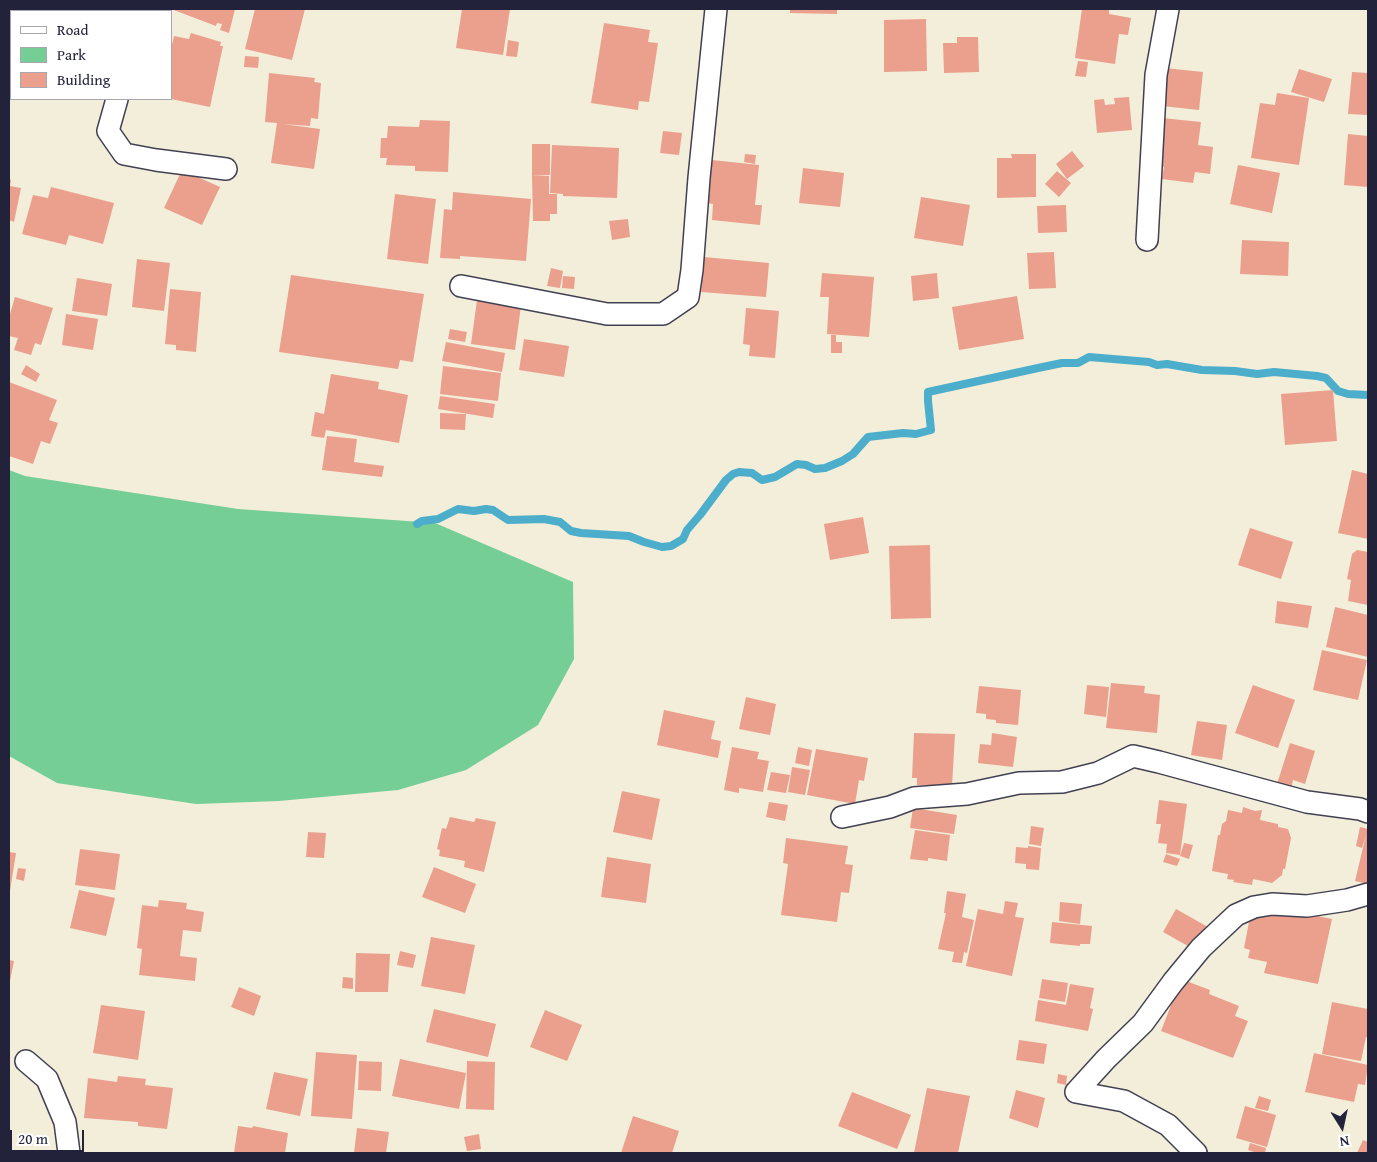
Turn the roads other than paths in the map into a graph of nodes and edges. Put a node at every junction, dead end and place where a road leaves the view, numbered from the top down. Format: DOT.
graph roads {
  1 [pos="716,9"];
  2 [pos="1168,9"];
  3 [pos="116,100"];
  4 [pos="226,169"];
  5 [pos="1147,240"];
  6 [pos="461,286"];
  7 [pos="1368,812"];
  8 [pos="842,816"];
  9 [pos="1368,894"];
  10 [pos="26,1061"];
  11 [pos="69,1153"];
  12 [pos="1196,1153"];
  1 -- 6 [label="street"];
  2 -- 5 [label="street"];
  3 -- 4 [label="street"];
  7 -- 8 [label="street"];
  9 -- 12 [label="street"];
  10 -- 11 [label="street"];
}
